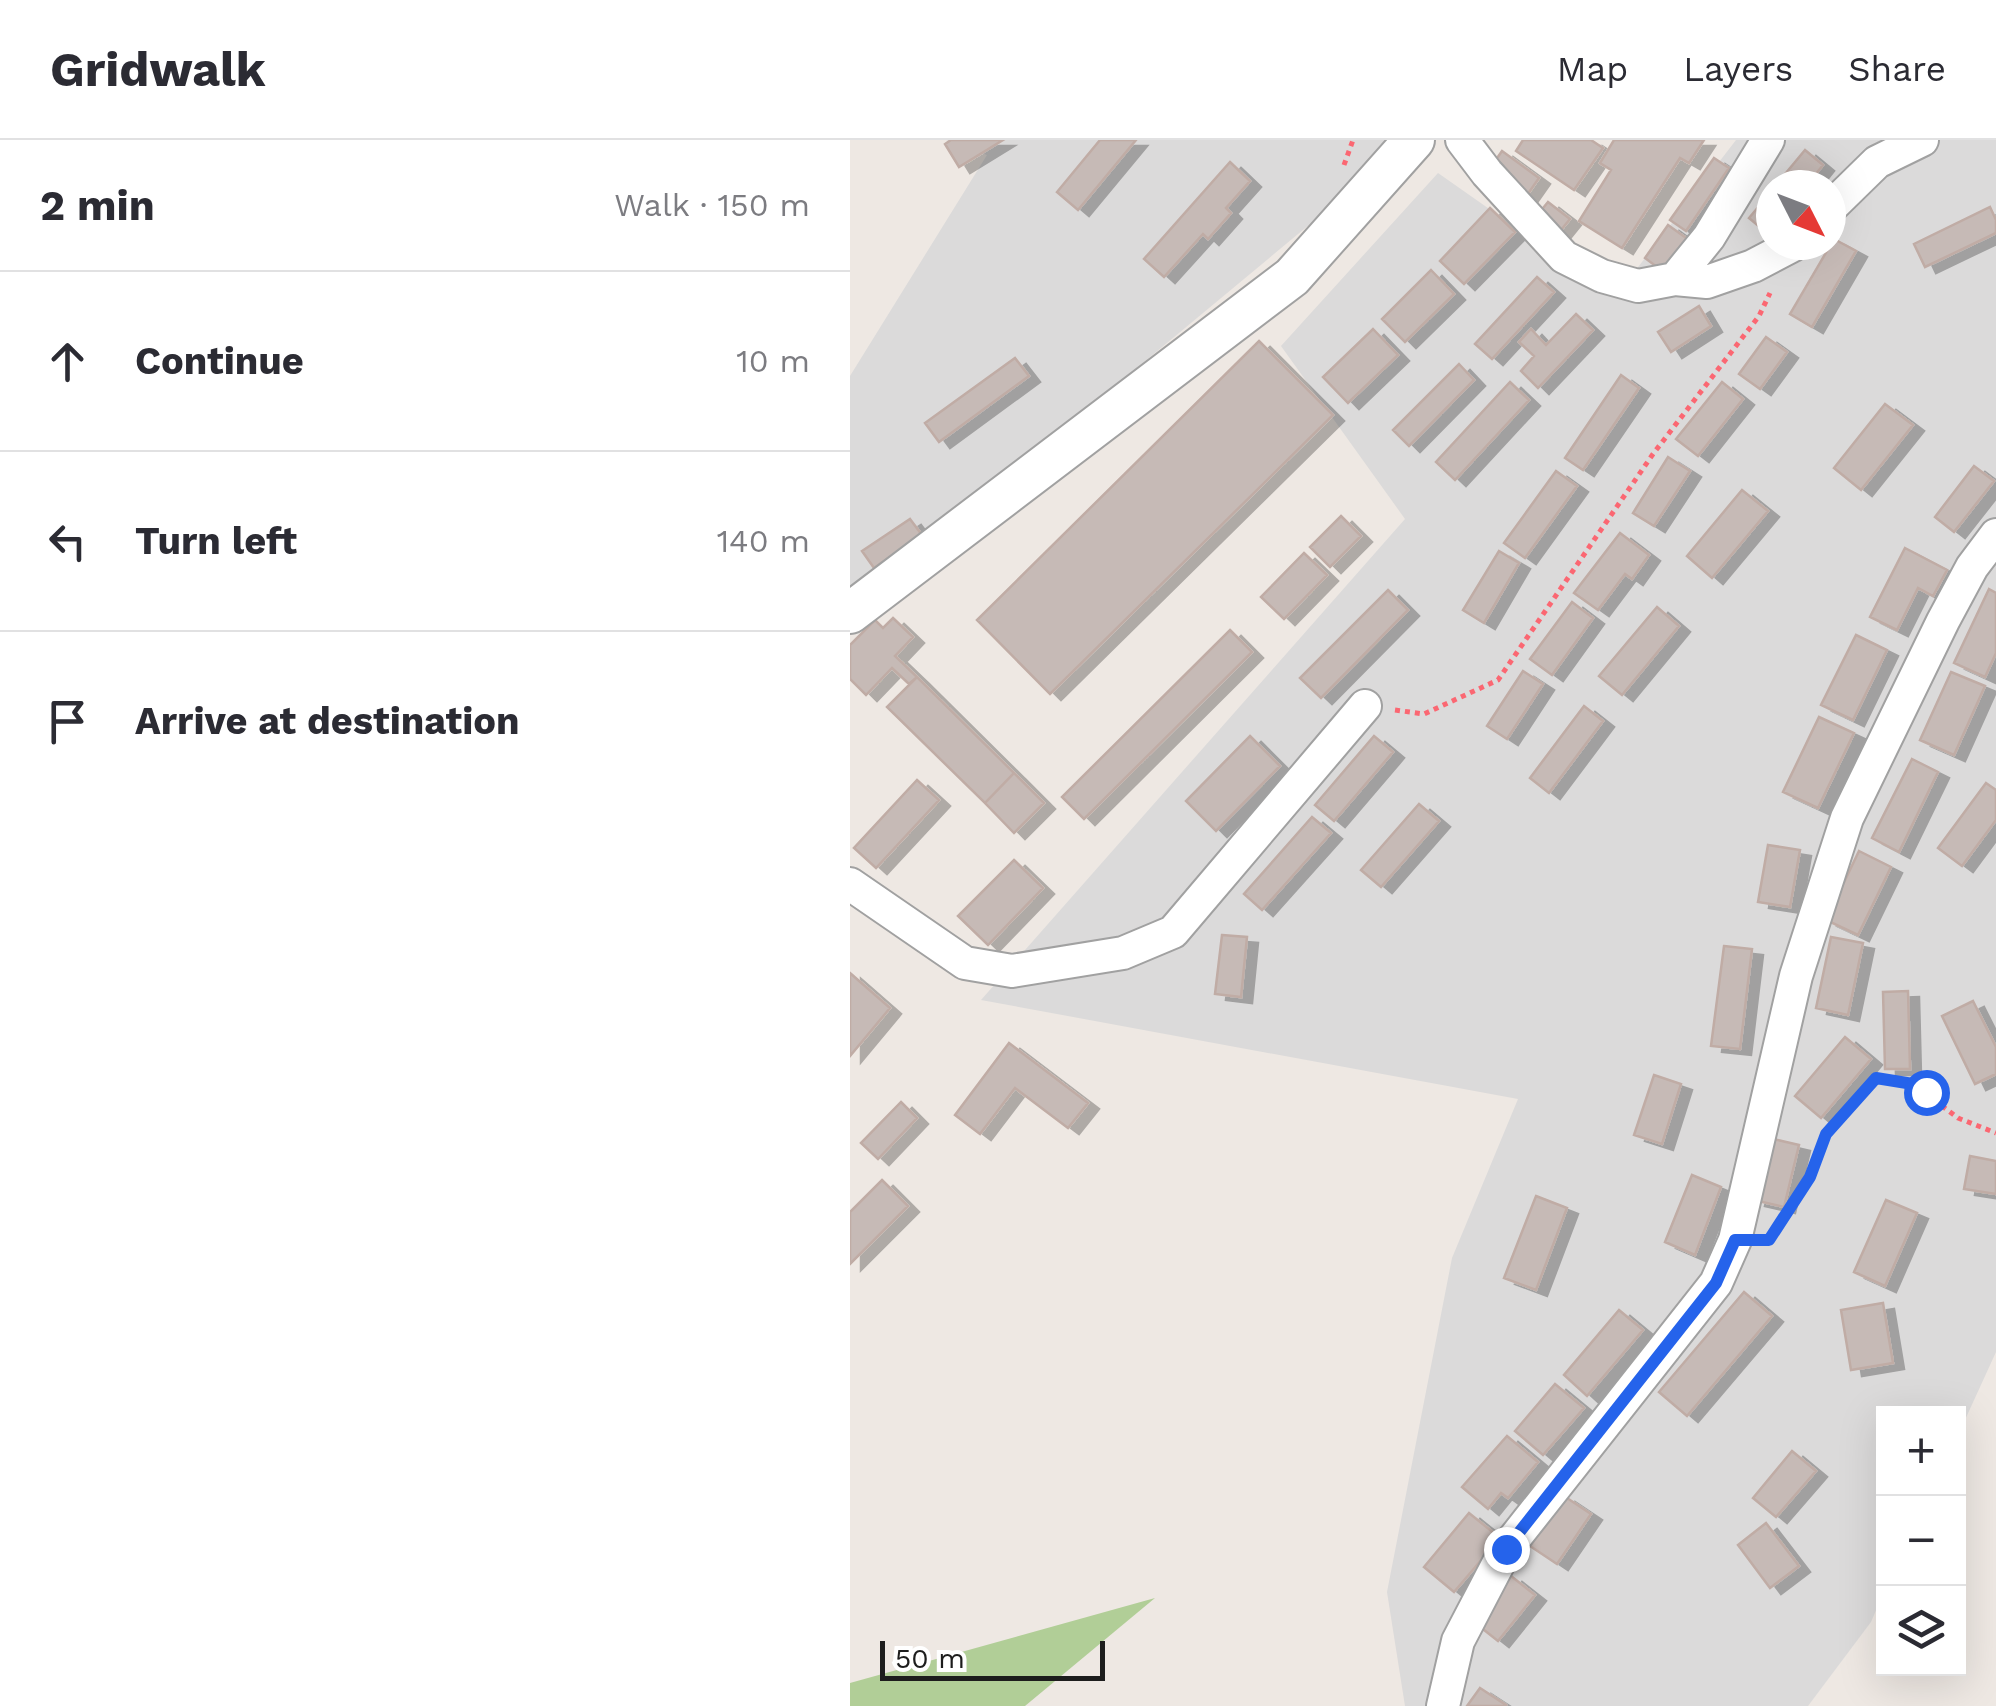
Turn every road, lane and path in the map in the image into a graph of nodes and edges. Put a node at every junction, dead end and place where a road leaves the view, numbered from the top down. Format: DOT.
graph roads {
  1 [pos="1414,140"];
  2 [pos="1462,140"];
  3 [pos="1768,140"];
  4 [pos="1922,140"];
  5 [pos="1846,192"];
  6 [pos="1763,260"];
  7 [pos="1785,260"];
  8 [pos="1675,279"];
  9 [pos="1996,535"];
  10 [pos="850,613"];
  11 [pos="1365,706"];
  12 [pos="850,884"];
  13 [pos="1996,1133"];
  14 [pos="1735,1240"];
  15 [pos="1443,1706"];
  1 -- 10 [label="street"];
  2 -- 8 [label="street"];
  3 -- 8 [label="street"];
  4 -- 5 [label="street"];
  6 -- 8 [label="street"];
  7 -- 11 [label="path"];
  9 -- 14 [label="street"];
  11 -- 12 [label="street"];
  13 -- 14 [label="path"];
  14 -- 15 [label="street"];
}
